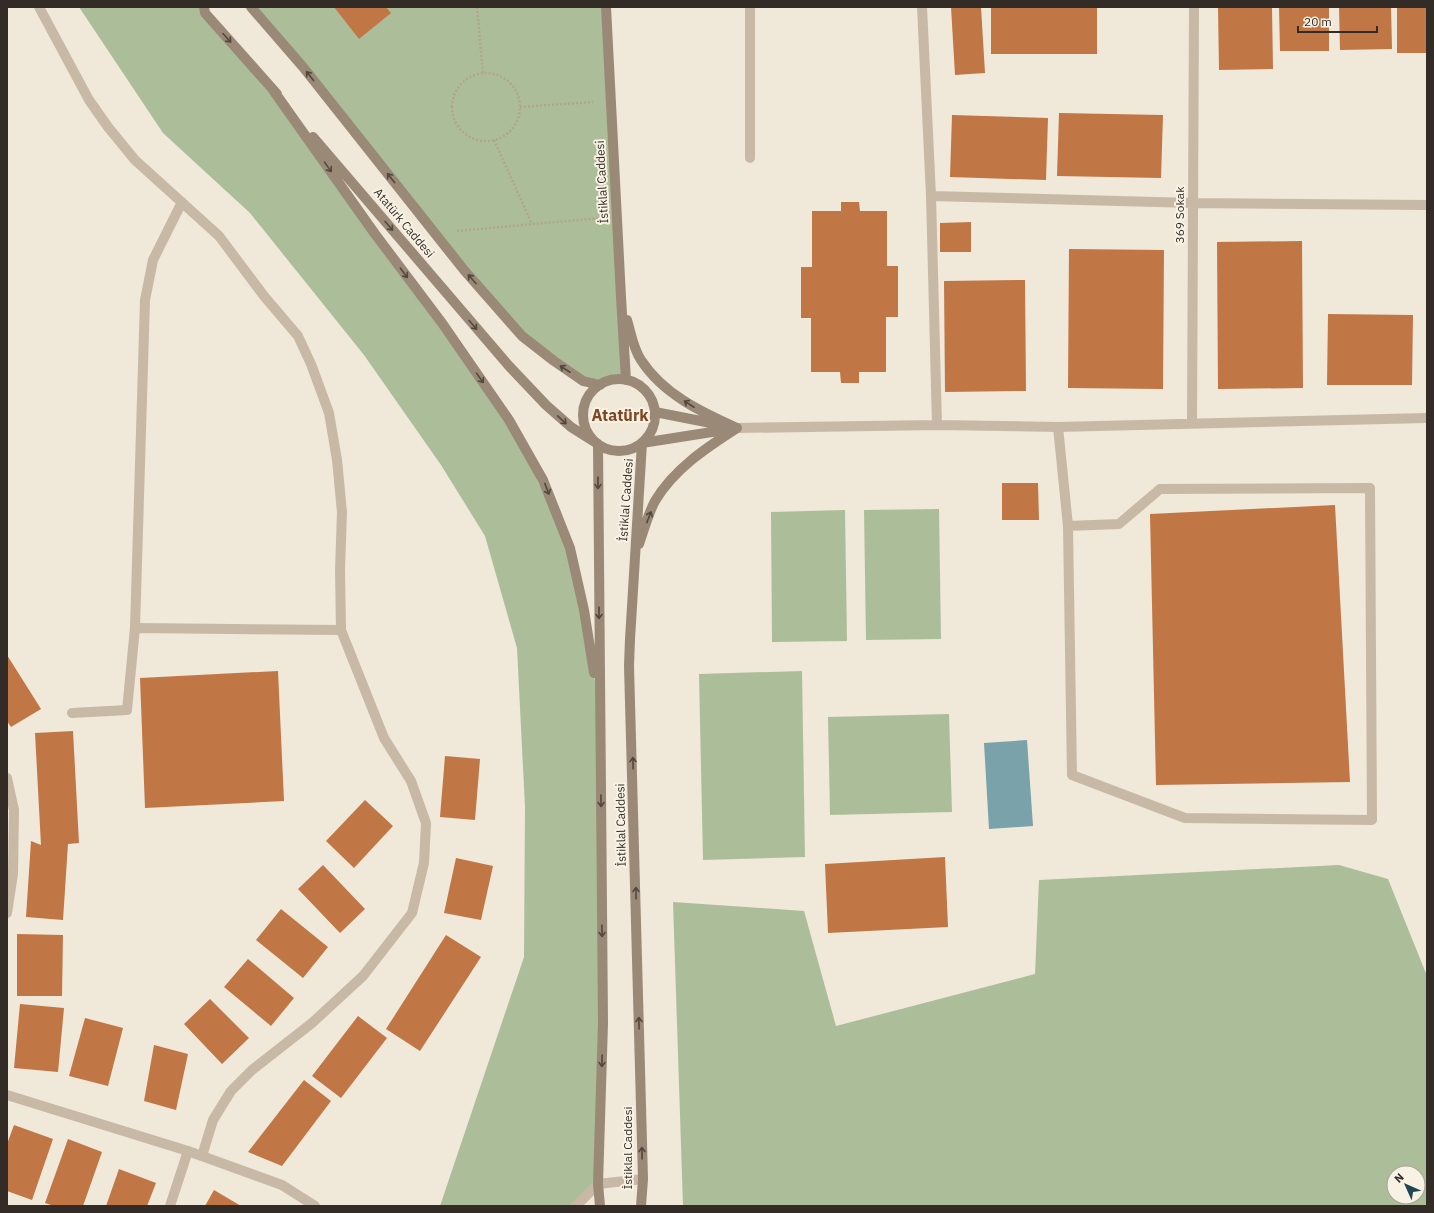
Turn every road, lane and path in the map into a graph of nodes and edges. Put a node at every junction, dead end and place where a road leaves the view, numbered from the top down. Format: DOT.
graph roads {
  1 [pos="39,7"];
  2 [pos="204,7"];
  3 [pos="251,7"];
  4 [pos="478,7"];
  5 [pos="606,7"];
  6 [pos="750,7"];
  7 [pos="922,7"];
  8 [pos="1194,7"];
  9 [pos="483,72"];
  10 [pos="273,90"];
  11 [pos="610,101"];
  12 [pos="520,107"];
  13 [pos="494,140"];
  14 [pos="750,158"];
  15 [pos="930,196"];
  16 [pos="182,202"];
  17 [pos="1193,203"];
  18 [pos="1427,204"];
  19 [pos="616,217"];
  20 [pos="532,224"];
  21 [pos="435,233"];
  22 [pos="621,297"];
  23 [pos="626,380"];
  24 [pos="600,385"];
  25 [pos="655,412"];
  26 [pos="1427,418"];
  27 [pos="1192,423"];
  28 [pos="937,425"];
  29 [pos="1058,427"];
  30 [pos="736,428"];
  31 [pos="642,443"];
  32 [pos="598,444"];
  33 [pos="1068,526"];
  34 [pos="635,554"];
  35 [pos="134,628"];
  36 [pos="341,630"];
  37 [pos="599,706"];
  38 [pos="72,713"];
  39 [pos="7,778"];
  40 [pos="7,913"];
  41 [pos="7,1095"];
  42 [pos="188,1151"];
  43 [pos="202,1156"];
  44 [pos="643,1179"];
  45 [pos="598,1184"];
  46 [pos="170,1206"];
  47 [pos="315,1206"];
  48 [pos="576,1206"];
  49 [pos="600,1206"];
  50 [pos="641,1206"];
  1 -- 16 [label="street"];
  2 -- 10 [label="street, Atatürk Caddesi, one-way"];
  21 -- 3 [label="street, Atatürk Caddesi, one-way"];
  4 -- 9 [label="path"];
  5 -- 11 [label="street, İstiklal Caddesi"];
  6 -- 14 [label="street"];
  7 -- 15 [label="street"];
  8 -- 17 [label="street, 369 Sokak"];
  9 -- 12 [label="path"];
  9 -- 13 [label="path"];
  10 -- 32 [label="street, Atatürk Caddesi, one-way"];
  10 -- 37 [label="street, one-way"];
  11 -- 12 [label="path"];
  11 -- 19 [label="street, İstiklal Caddesi"];
  12 -- 13 [label="path"];
  13 -- 20 [label="path"];
  15 -- 17 [label="street"];
  15 -- 28 [label="street"];
  16 -- 35 [label="street"];
  16 -- 36 [label="street"];
  17 -- 18 [label="street"];
  17 -- 27 [label="street, 369 Sokak"];
  19 -- 20 [label="path"];
  19 -- 22 [label="street, İstiklal Caddesi"];
  20 -- 21 [label="path"];
  24 -- 21 [label="street, Atatürk Caddesi, one-way"];
  22 -- 23 [label="street, İstiklal Caddesi"];
  30 -- 22 [label="street, one-way"];
  23 -- 24 [label="street"];
  23 -- 25 [label="street"];
  24 -- 32 [label="street"];
  25 -- 30 [label="street"];
  25 -- 31 [label="street, İstiklal Caddesi"];
  26 -- 27 [label="street"];
  27 -- 29 [label="street"];
  28 -- 29 [label="street"];
  28 -- 30 [label="street"];
  29 -- 33 [label="street"];
  30 -- 31 [label="street"];
  34 -- 30 [label="street, one-way"];
  31 -- 32 [label="street, İstiklal Caddesi"];
  31 -- 34 [label="street, İstiklal Caddesi"];
  32 -- 37 [label="street, İstiklal Caddesi, one-way"];
  33 -- 33 [label="street"];
  44 -- 34 [label="street, İstiklal Caddesi, one-way"];
  35 -- 36 [label="street"];
  35 -- 38 [label="street"];
  36 -- 43 [label="street"];
  37 -- 45 [label="street, İstiklal Caddesi, one-way"];
  39 -- 40 [label="street"];
  41 -- 42 [label="street"];
  42 -- 43 [label="street"];
  42 -- 46 [label="street"];
  43 -- 47 [label="street"];
  44 -- 45 [label="street"];
  44 -- 50 [label="street, İstiklal Caddesi"];
  45 -- 48 [label="street"];
  45 -- 49 [label="street, İstiklal Caddesi"];
}
